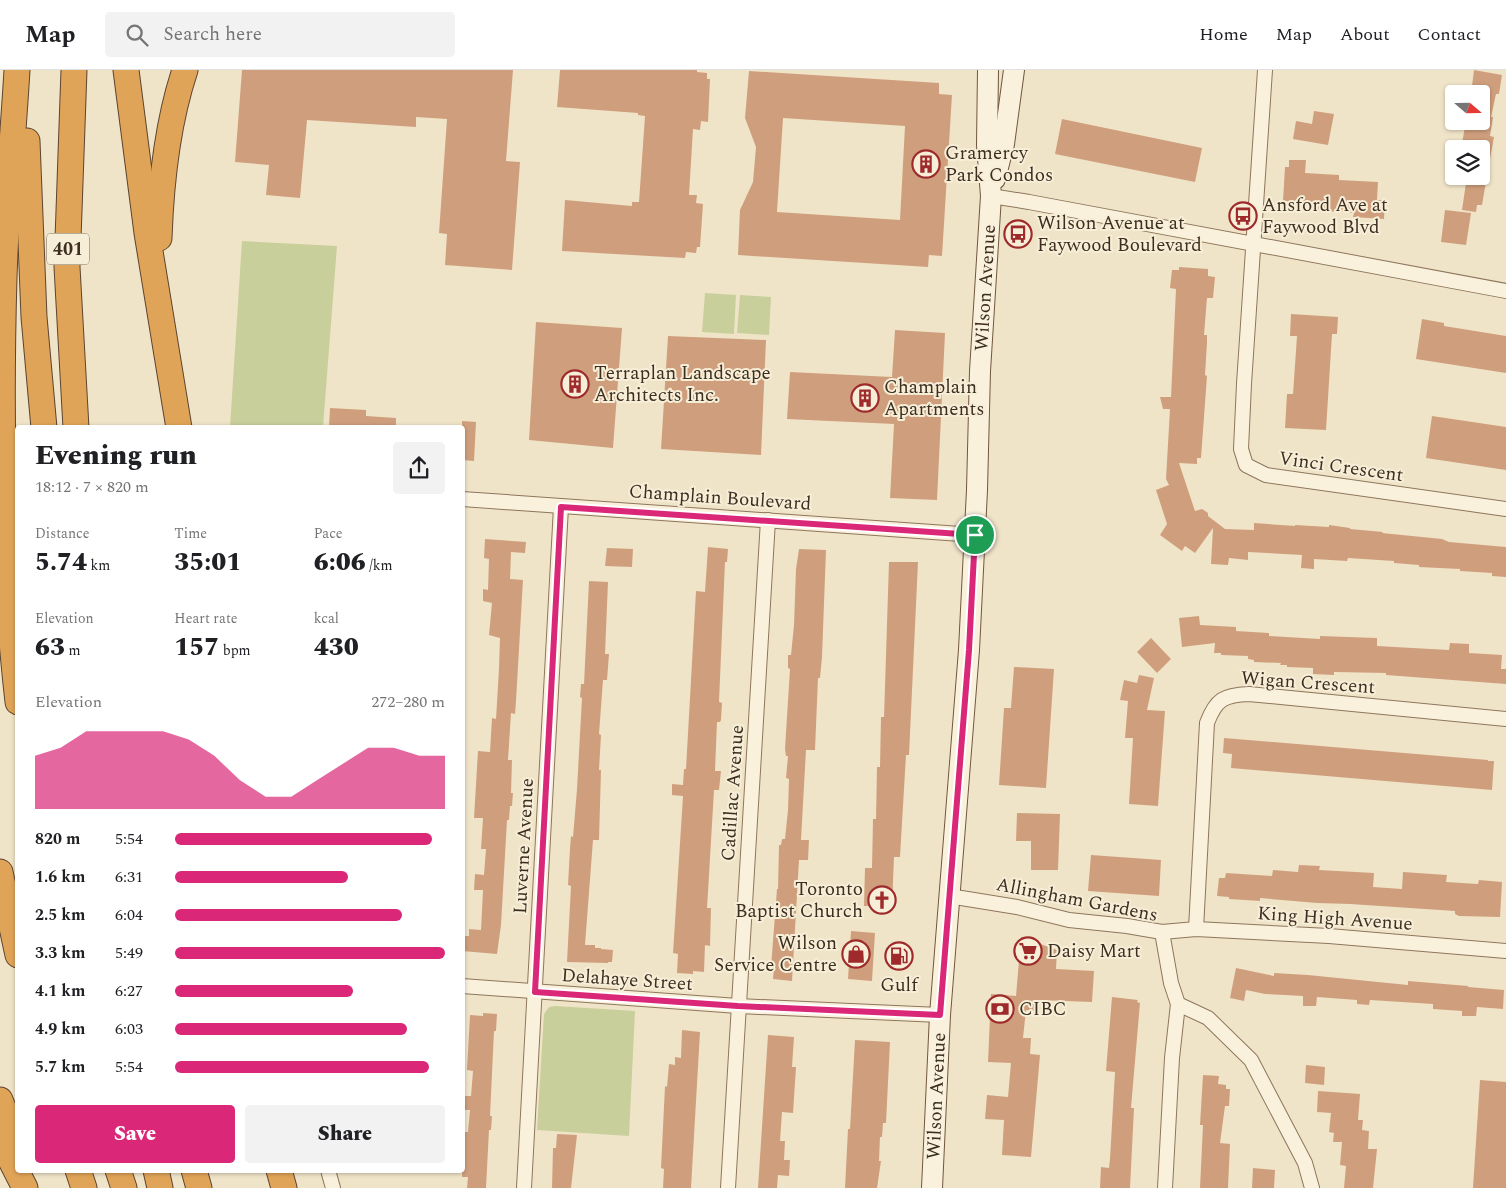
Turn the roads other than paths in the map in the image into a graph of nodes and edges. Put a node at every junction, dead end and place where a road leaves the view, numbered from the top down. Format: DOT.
graph roads {
  1 [pos="17,70"];
  2 [pos="25,70"];
  3 [pos="74,70"];
  4 [pos="126,70"];
  5 [pos="185,70"];
  6 [pos="988,70"];
  7 [pos="1014,70"];
  8 [pos="1265,70"];
  9 [pos="991,196"];
  10 [pos="1253,243"];
  11 [pos="1506,291"];
  12 [pos="159,310"];
  13 [pos="44,425"];
  14 [pos="76,425"];
  15 [pos="178,425"];
  16 [pos="465,499"];
  17 [pos="561,507"];
  18 [pos="1506,509"];
  19 [pos="768,520"];
  20 [pos="975,535"];
  21 [pos="15,676"];
  22 [pos="1506,719"];
  23 [pos="0,872"];
  24 [pos="949,896"];
  25 [pos="1196,929"];
  26 [pos="1162,932"];
  27 [pos="15,941"];
  28 [pos="1506,951"];
  29 [pos="465,986"];
  30 [pos="535,992"];
  31 [pos="1178,1004"];
  32 [pos="738,1006"];
  33 [pos="940,1015"];
  34 [pos="0,1100"];
  35 [pos="15,1138"];
  36 [pos="0,1140"];
  37 [pos="15,1169"];
  38 [pos="17,1173"];
  39 [pos="28,1173"];
  40 [pos="79,1173"];
  41 [pos="119,1173"];
  42 [pos="157,1173"];
  43 [pos="195,1173"];
  44 [pos="280,1173"];
  45 [pos="329,1173"];
  46 [pos="25,1188"];
  47 [pos="34,1188"];
  48 [pos="84,1188"];
  49 [pos="124,1188"];
  50 [pos="160,1188"];
  51 [pos="199,1188"];
  52 [pos="284,1188"];
  53 [pos="333,1188"];
  54 [pos="524,1188"];
  55 [pos="728,1188"];
  56 [pos="932,1188"];
  57 [pos="1165,1188"];
  58 [pos="1312,1188"];
  1 -- 21 [label="highway"];
  2 -- 13 [label="highway"];
  3 -- 14 [label="highway, 401"];
  4 -- 12 [label="highway"];
  5 -- 12 [label="highway"];
  6 -- 9 [label="main road, Wilson Avenue"];
  7 -- 9 [label="main road, Wilson Avenue"];
  8 -- 10 [label="street, Vinci Crescent"];
  9 -- 10 [label="street"];
  9 -- 20 [label="main road, Wilson Avenue"];
  10 -- 11 [label="street"];
  10 -- 18 [label="street, Vinci Crescent"];
  12 -- 15 [label="highway"];
  16 -- 17 [label="street, Champlain Boulevard"];
  17 -- 19 [label="street, Champlain Boulevard"];
  17 -- 30 [label="street, Luverne Avenue"];
  19 -- 20 [label="street, Champlain Boulevard"];
  19 -- 32 [label="street, Cadillac Avenue"];
  20 -- 24 [label="main road, Wilson Avenue"];
  22 -- 25 [label="street, Wigan Crescent"];
  23 -- 27 [label="highway"];
  24 -- 26 [label="street, Allingham Gardens"];
  24 -- 33 [label="main road, Wilson Avenue"];
  25 -- 26 [label="street, King High Avenue"];
  25 -- 28 [label="street, King High Avenue"];
  26 -- 31 [label="street, Allingham Gardens"];
  29 -- 30 [label="street, Delahaye Street"];
  30 -- 32 [label="street, Delahaye Street"];
  30 -- 54 [label="street, Luverne Avenue"];
  31 -- 57 [label="street"];
  31 -- 58 [label="street"];
  32 -- 33 [label="street, Delahaye Street"];
  32 -- 55 [label="street, Cadillac Avenue"];
  33 -- 56 [label="main road, Wilson Avenue"];
  34 -- 35 [label="highway"];
  36 -- 37 [label="highway"];
  38 -- 46 [label="highway"];
  39 -- 47 [label="highway"];
  40 -- 48 [label="highway"];
  41 -- 49 [label="highway"];
  42 -- 50 [label="highway"];
  43 -- 51 [label="highway"];
  44 -- 52 [label="highway"];
  45 -- 53 [label="street"];
}
